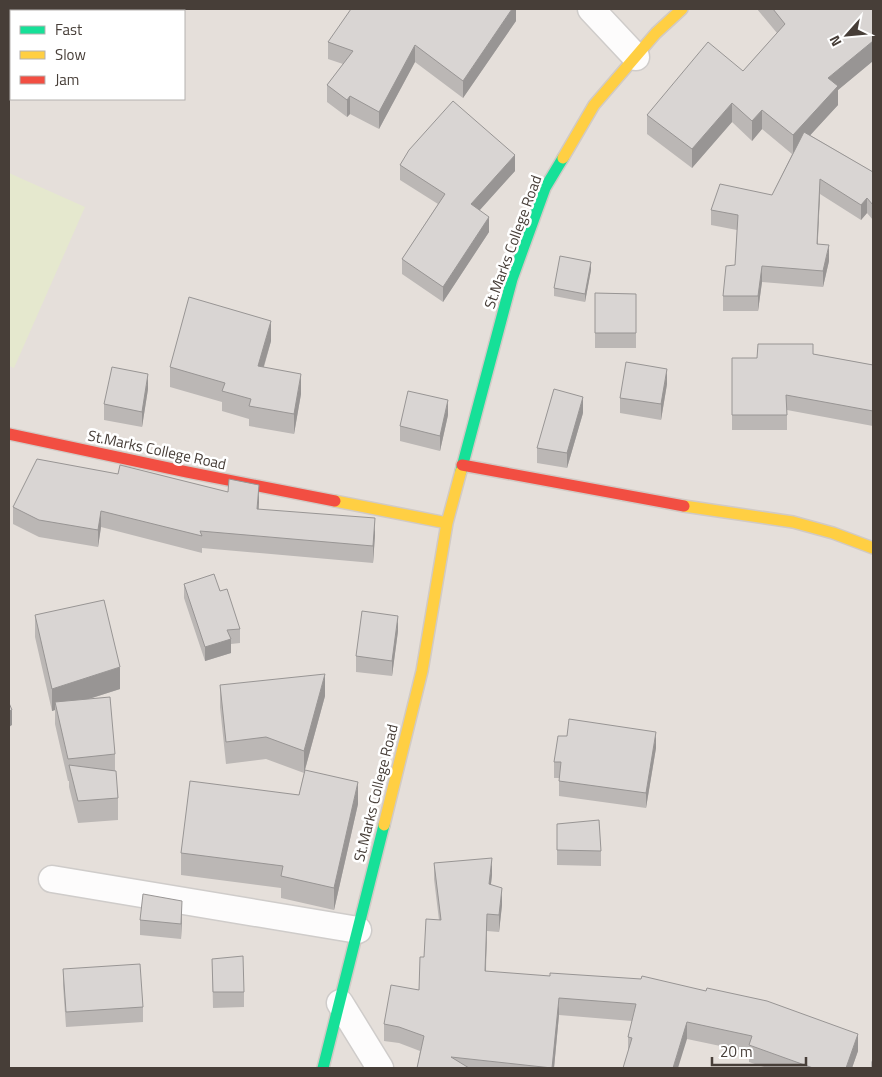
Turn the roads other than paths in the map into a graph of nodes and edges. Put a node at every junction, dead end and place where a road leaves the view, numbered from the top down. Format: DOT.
graph roads {
  1 [pos="591,9"];
  2 [pos="682,9"];
  3 [pos="636,57"];
  4 [pos="9,434"];
  5 [pos="462,465"];
  6 [pos="447,523"];
  7 [pos="873,548"];
  8 [pos="52,879"];
  9 [pos="358,930"];
  10 [pos="340,1003"];
  11 [pos="323,1068"];
  12 [pos="380,1068"];
  1 -- 3 [label="street"];
  2 -- 3 [label="main road, St.Marks College Road"];
  3 -- 5 [label="main road, St.Marks College Road"];
  4 -- 6 [label="main road, St.Marks College Road"];
  5 -- 6 [label="main road, St.Marks College Road"];
  5 -- 7 [label="main road"];
  6 -- 9 [label="main road, St.Marks College Road"];
  8 -- 9 [label="street"];
  9 -- 10 [label="main road, St.Marks College Road"];
  10 -- 11 [label="main road, St.Marks College Road"];
  10 -- 12 [label="street"];
}
